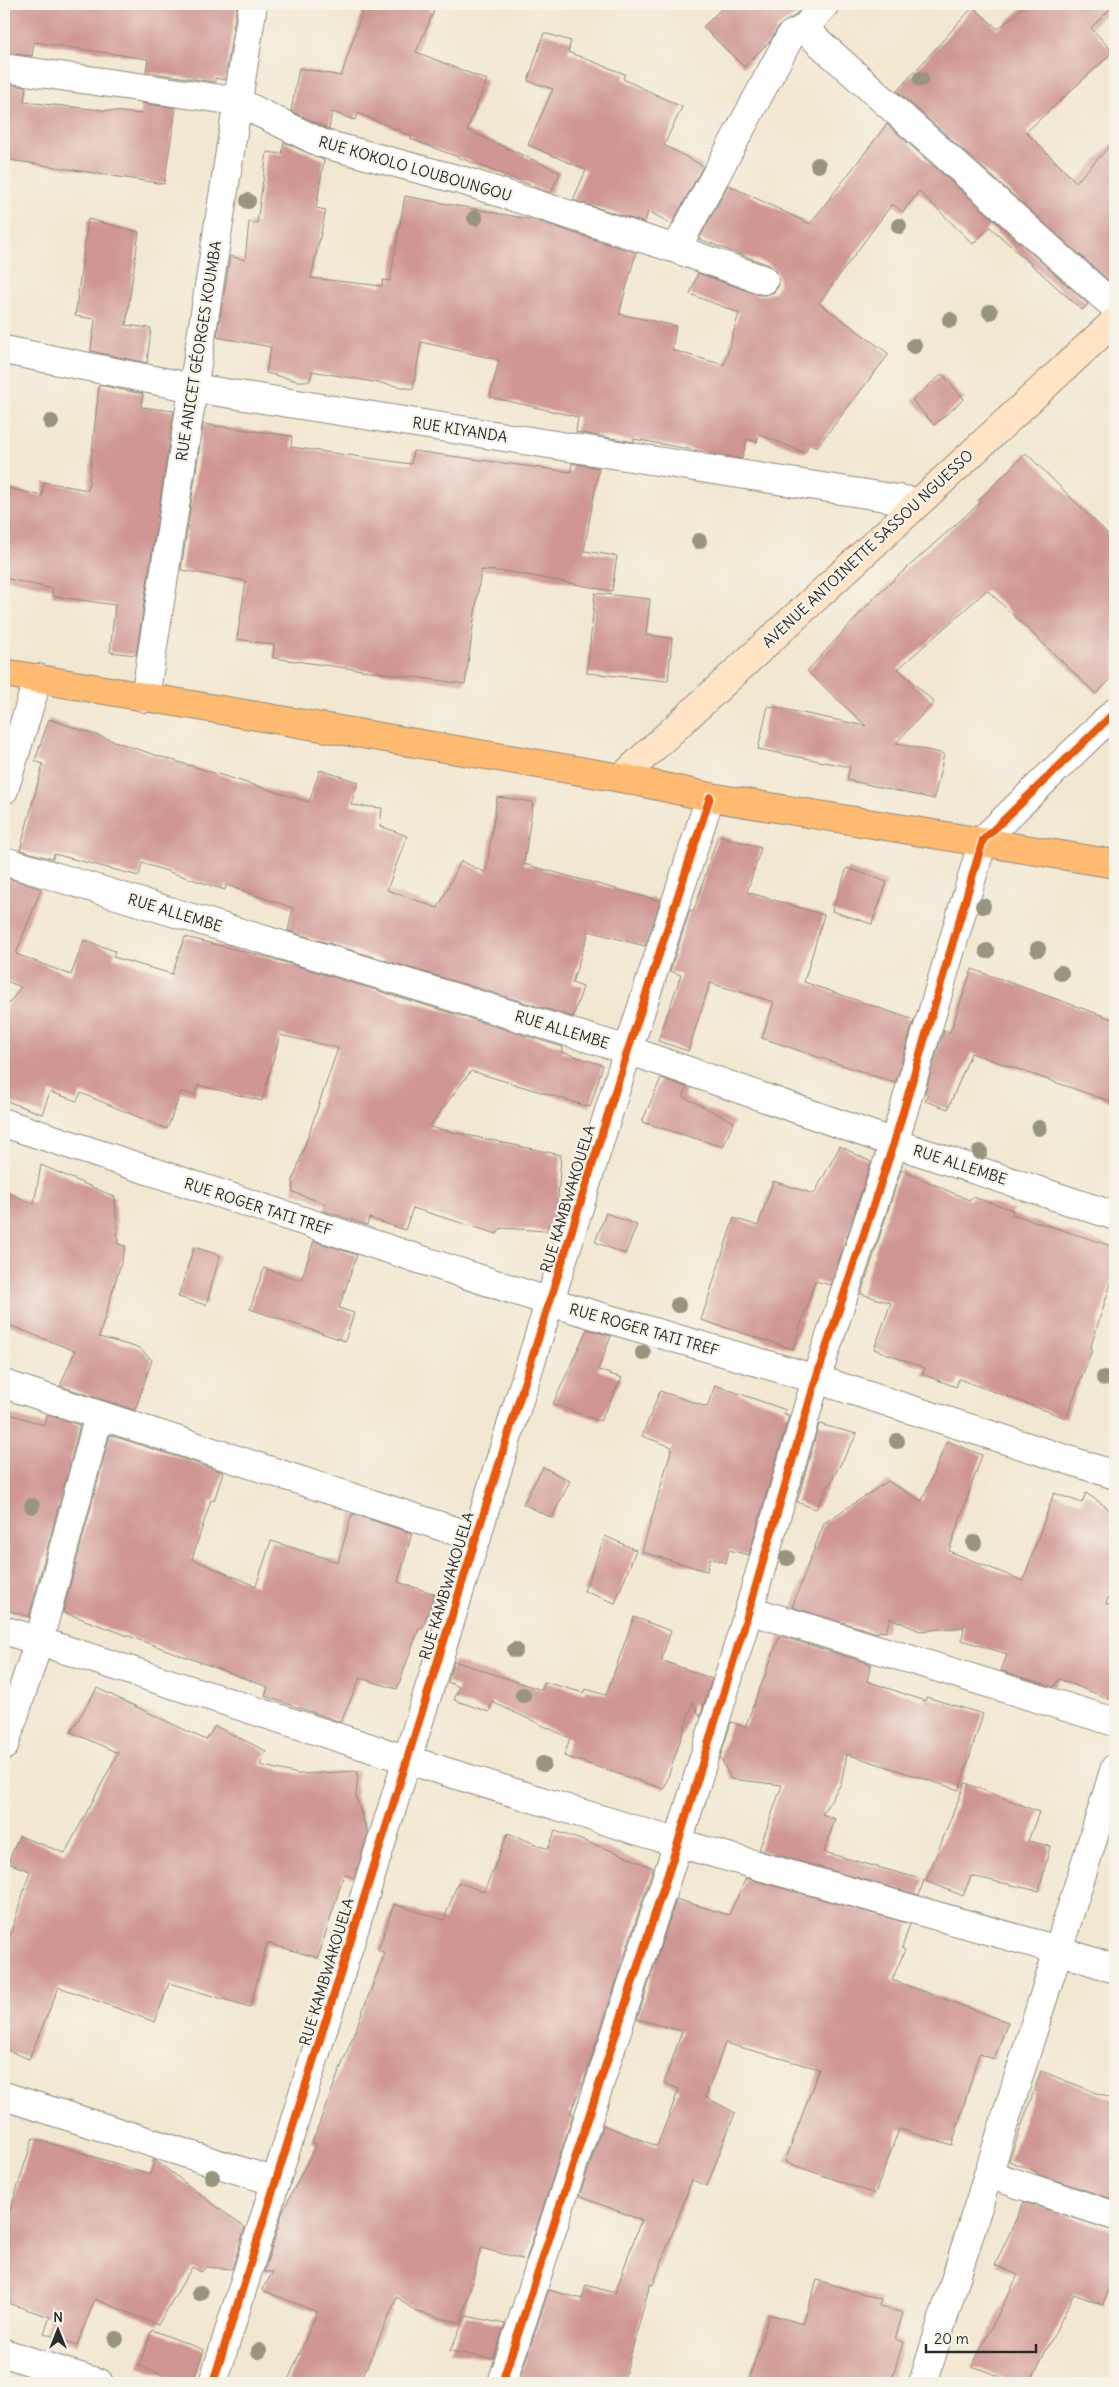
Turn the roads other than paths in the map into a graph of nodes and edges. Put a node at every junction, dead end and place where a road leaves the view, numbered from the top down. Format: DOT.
graph roads {
  1 [pos="253,4"];
  2 [pos="825,4"];
  3 [pos="804,29"];
  4 [pos="4,68"];
  5 [pos="236,101"];
  6 [pos="676,249"];
  7 [pos="764,280"];
  8 [pos="1115,307"];
  9 [pos="1115,322"];
  10 [pos="4,350"];
  11 [pos="194,388"];
  12 [pos="917,502"];
  13 [pos="4,673"];
  14 [pos="38,678"];
  15 [pos="145,698"];
  16 [pos="1115,712"];
  17 [pos="621,778"];
  18 [pos="4,790"];
  19 [pos="710,797"];
  20 [pos="982,840"];
  21 [pos="4,861"];
  22 [pos="1115,864"];
  23 [pos="628,1050"];
  24 [pos="4,1123"];
  25 [pos="894,1143"];
  26 [pos="1115,1216"];
  27 [pos="550,1302"];
  28 [pos="816,1379"];
  29 [pos="4,1384"];
  30 [pos="98,1414"];
  31 [pos="1115,1475"];
  32 [pos="477,1538"];
  33 [pos="749,1610"];
  34 [pos="4,1630"];
  35 [pos="39,1641"];
  36 [pos="1115,1722"];
  37 [pos="4,1746"];
  38 [pos="408,1760"];
  39 [pos="1115,1768"];
  40 [pos="678,1843"];
  41 [pos="1058,1950"];
  42 [pos="1115,1969"];
  43 [pos="4,2096"];
  44 [pos="988,2174"];
  45 [pos="276,2182"];
  46 [pos="1115,2216"];
  47 [pos="4,2353"];
  48 [pos="99,2383"];
  49 [pos="213,2383"];
  50 [pos="502,2383"];
  51 [pos="923,2383"];
  1 -- 5 [label="street, RUE ANICET GÉORGES KOUMBA"];
  2 -- 3 [label="street"];
  3 -- 6 [label="street"];
  3 -- 8 [label="street"];
  4 -- 5 [label="street, RUE KOKOLO LOUBOUNGOU"];
  5 -- 6 [label="street, RUE KOKOLO LOUBOUNGOU"];
  5 -- 11 [label="street, RUE ANICET GÉORGES KOUMBA"];
  6 -- 7 [label="street, RUE KOKOLO LOUBOUNGOU"];
  9 -- 12 [label="street, AVENUE ANTOINETTE SASSOU NGUESSO"];
  10 -- 11 [label="street, RUE KIYANDA"];
  11 -- 12 [label="street, RUE KIYANDA"];
  11 -- 15 [label="street, RUE ANICET GÉORGES KOUMBA"];
  12 -- 17 [label="street, AVENUE ANTOINETTE SASSOU NGUESSO"];
  13 -- 14 [label="highway"];
  14 -- 15 [label="highway"];
  14 -- 18 [label="street"];
  15 -- 17 [label="highway"];
  16 -- 20 [label="street"];
  17 -- 19 [label="highway"];
  19 -- 20 [label="highway"];
  19 -- 23 [label="street, RUE KAMBWAKOUELA"];
  20 -- 22 [label="highway"];
  20 -- 25 [label="street"];
  21 -- 23 [label="street, RUE ALLEMBE"];
  23 -- 25 [label="street, RUE ALLEMBE"];
  23 -- 27 [label="street, RUE KAMBWAKOUELA"];
  24 -- 27 [label="street, RUE ROGER TATI TREF"];
  25 -- 26 [label="street, RUE ALLEMBE"];
  25 -- 28 [label="street"];
  27 -- 28 [label="street, RUE ROGER TATI TREF"];
  27 -- 32 [label="street, RUE KAMBWAKOUELA"];
  28 -- 31 [label="street, RUE ROGER TATI TREF"];
  28 -- 33 [label="street"];
  29 -- 30 [label="street"];
  30 -- 32 [label="street"];
  30 -- 35 [label="street"];
  32 -- 38 [label="street, RUE KAMBWAKOUELA"];
  33 -- 36 [label="street"];
  33 -- 40 [label="street"];
  34 -- 35 [label="street"];
  35 -- 37 [label="street"];
  35 -- 38 [label="street"];
  38 -- 40 [label="street"];
  38 -- 45 [label="street, RUE KAMBWAKOUELA"];
  39 -- 41 [label="street"];
  40 -- 41 [label="street"];
  40 -- 50 [label="street"];
  41 -- 42 [label="street"];
  41 -- 44 [label="street"];
  43 -- 45 [label="street"];
  44 -- 46 [label="street"];
  44 -- 51 [label="street"];
  45 -- 49 [label="street, RUE KAMBWAKOUELA"];
  47 -- 48 [label="street"];
}
